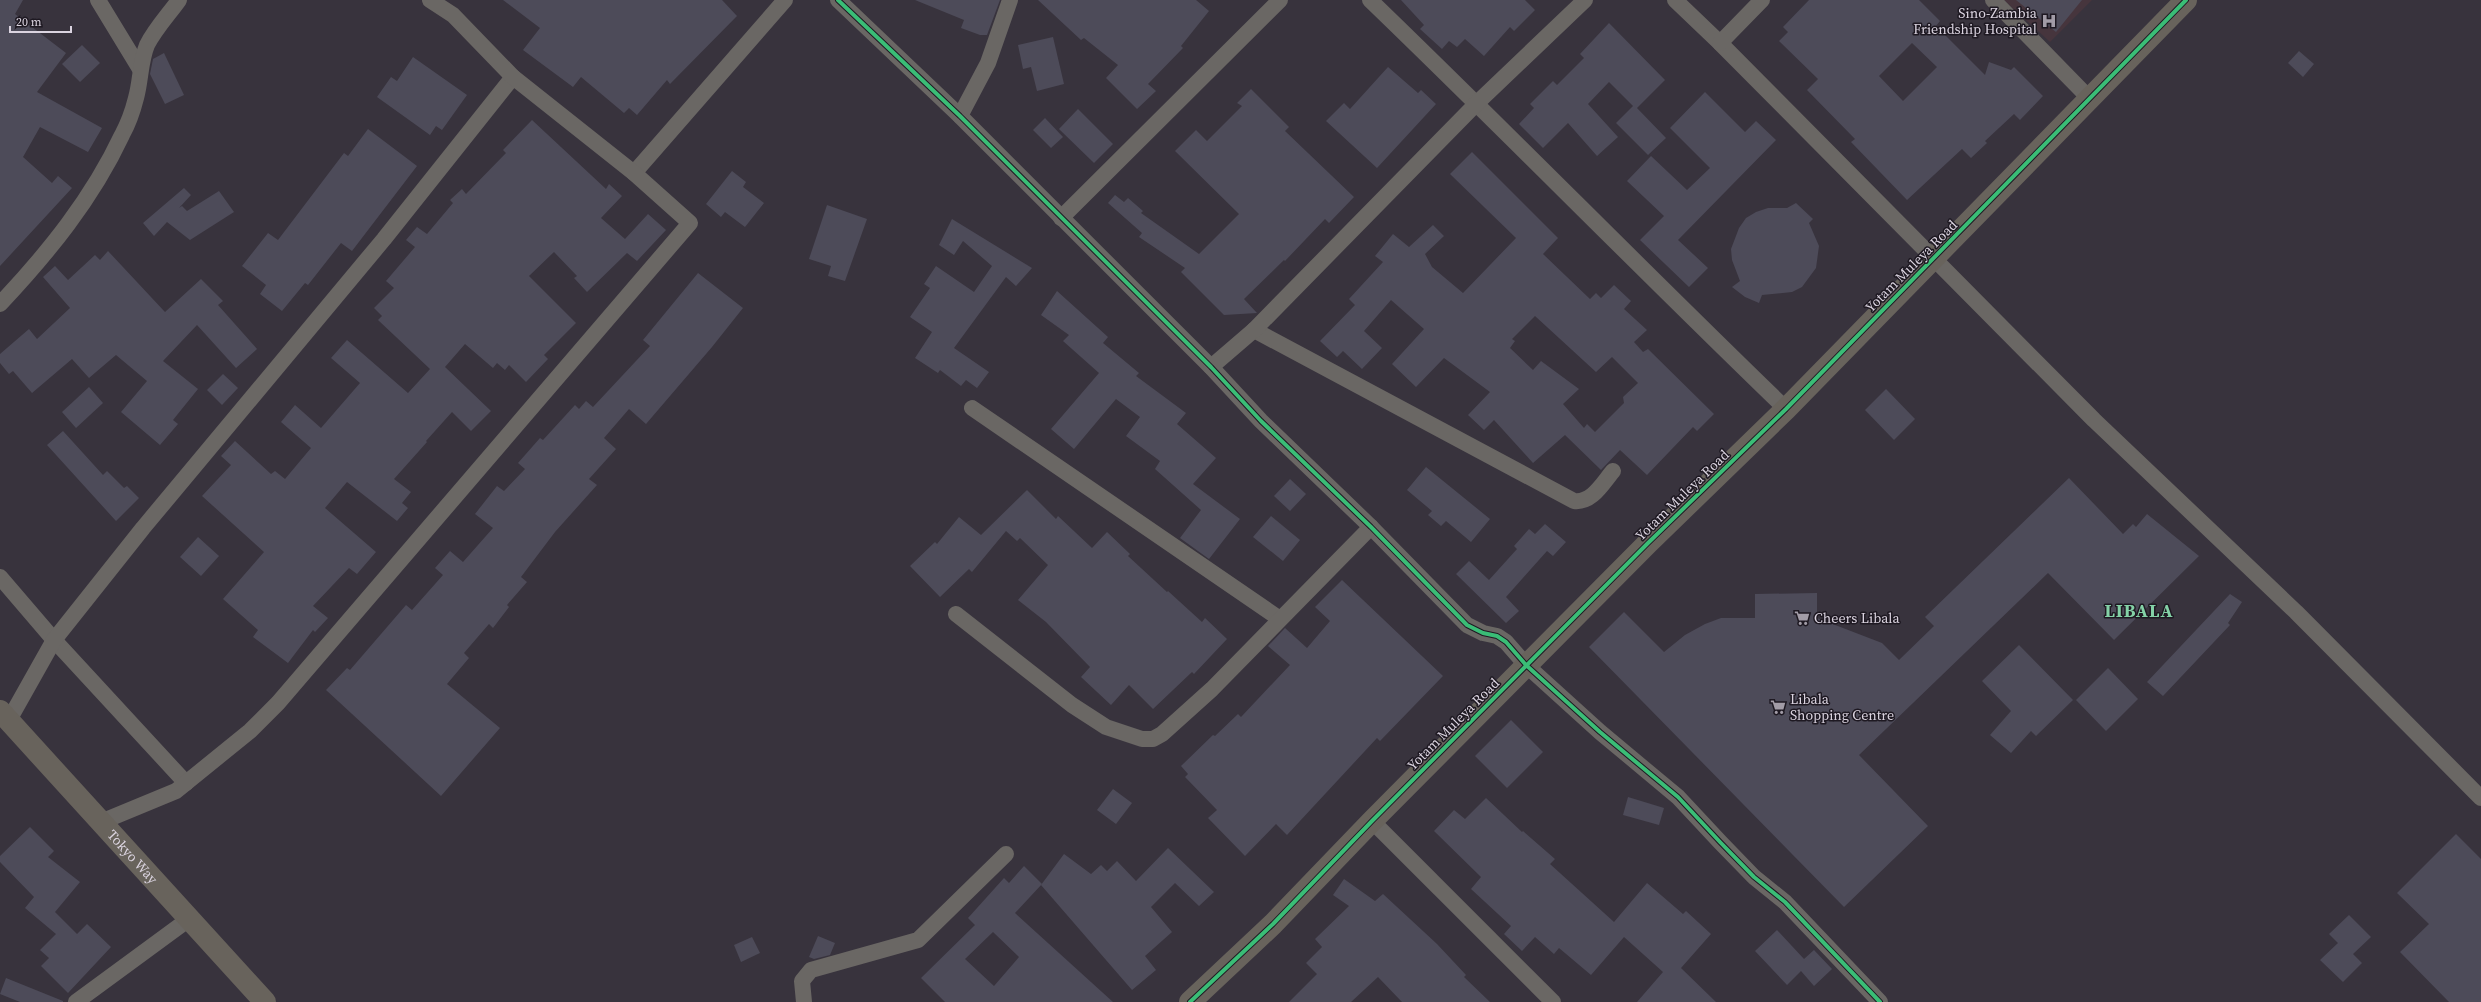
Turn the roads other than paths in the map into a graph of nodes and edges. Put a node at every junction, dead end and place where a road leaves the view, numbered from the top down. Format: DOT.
graph roads {
  1 [pos="98,0"];
  2 [pos="179,0"];
  3 [pos="430,0"];
  4 [pos="785,0"];
  5 [pos="838,0"];
  6 [pos="1010,0"];
  7 [pos="1280,0"];
  8 [pos="1370,0"];
  9 [pos="1585,0"];
  10 [pos="1674,0"];
  11 [pos="1762,0"];
  12 [pos="1993,0"];
  13 [pos="2186,0"];
  14 [pos="1720,43"];
  15 [pos="140,69"];
  16 [pos="513,77"];
  17 [pos="2090,99"];
  18 [pos="1477,103"];
  19 [pos="960,116"];
  20 [pos="634,173"];
  21 [pos="1061,218"];
  22 [pos="1935,258"];
  23 [pos="0,304"];
  24 [pos="1254,330"];
  25 [pos="1211,367"];
  26 [pos="972,408"];
  27 [pos="1786,409"];
  28 [pos="1613,471"];
  29 [pos="1371,527"];
  30 [pos="0,577"];
  31 [pos="956,614"];
  32 [pos="1280,619"];
  33 [pos="54,640"];
  34 [pos="1526,665"];
  35 [pos="4,716"];
  36 [pos="186,783"];
  37 [pos="2481,798"];
  38 [pos="1372,821"];
  39 [pos="101,822"];
  40 [pos="1006,854"];
  41 [pos="189,919"];
  42 [pos="76,1002"];
  43 [pos="264,1002"];
  44 [pos="804,1002"];
  45 [pos="1190,1002"];
  46 [pos="1553,1002"];
  47 [pos="1880,1002"];
  1 -- 15 [label="street"];
  2 -- 15 [label="street"];
  3 -- 16 [label="street"];
  4 -- 20 [label="street"];
  5 -- 19 [label="street"];
  6 -- 19 [label="street"];
  7 -- 21 [label="street"];
  8 -- 18 [label="street"];
  9 -- 18 [label="street"];
  10 -- 14 [label="street"];
  11 -- 14 [label="street"];
  12 -- 17 [label="street"];
  13 -- 17 [label="street, Yotam Muleya Road"];
  14 -- 22 [label="street"];
  15 -- 23 [label="street"];
  16 -- 20 [label="street"];
  16 -- 33 [label="street"];
  17 -- 22 [label="street, Yotam Muleya Road"];
  18 -- 24 [label="street"];
  18 -- 27 [label="street"];
  19 -- 21 [label="street"];
  20 -- 36 [label="street"];
  21 -- 25 [label="street"];
  22 -- 27 [label="street, Yotam Muleya Road"];
  22 -- 37 [label="street"];
  24 -- 25 [label="street"];
  24 -- 28 [label="street"];
  25 -- 29 [label="street"];
  26 -- 32 [label="street"];
  27 -- 34 [label="street, Yotam Muleya Road"];
  29 -- 32 [label="street"];
  29 -- 34 [label="street"];
  30 -- 33 [label="street"];
  31 -- 32 [label="street"];
  33 -- 35 [label="street"];
  33 -- 36 [label="street"];
  34 -- 38 [label="street, Yotam Muleya Road"];
  34 -- 47 [label="street"];
  35 -- 39 [label="street, Tokyo Way"];
  36 -- 39 [label="street"];
  38 -- 45 [label="street, Yotam Muleya Road"];
  38 -- 46 [label="street"];
  39 -- 41 [label="street, Tokyo Way"];
  40 -- 44 [label="street"];
  41 -- 42 [label="street"];
  41 -- 43 [label="street, Tokyo Way"];
}
